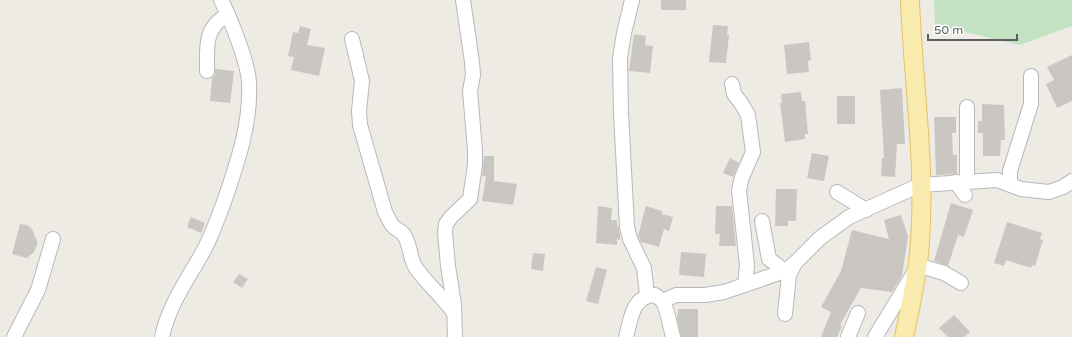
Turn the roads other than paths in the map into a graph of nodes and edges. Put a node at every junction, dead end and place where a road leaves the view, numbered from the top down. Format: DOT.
graph roads {
  1 [pos="221,0"];
  2 [pos="462,0"];
  3 [pos="632,0"];
  4 [pos="910,0"];
  5 [pos="227,15"];
  6 [pos="352,39"];
  7 [pos="206,71"];
  8 [pos="1031,76"];
  9 [pos="732,84"];
  10 [pos="967,107"];
  11 [pos="1072,181"];
  12 [pos="962,182"];
  13 [pos="1010,184"];
  14 [pos="920,185"];
  15 [pos="837,192"];
  16 [pos="965,195"];
  17 [pos="866,210"];
  18 [pos="762,221"];
  19 [pos="53,239"];
  20 [pos="790,267"];
  21 [pos="917,267"];
  22 [pos="961,283"];
  23 [pos="746,284"];
  24 [pos="647,295"];
  25 [pos="663,301"];
  26 [pos="858,313"];
  27 [pos="454,314"];
  28 [pos="785,314"];
  29 [pos="14,337"];
  30 [pos="162,337"];
  31 [pos="455,337"];
  32 [pos="626,337"];
  33 [pos="673,337"];
  34 [pos="848,337"];
  35 [pos="875,337"];
  36 [pos="904,337"];
  1 -- 5 [label="street"];
  2 -- 27 [label="street"];
  3 -- 24 [label="street"];
  4 -- 14 [label="main road"];
  5 -- 7 [label="street"];
  5 -- 30 [label="street"];
  6 -- 27 [label="street"];
  8 -- 13 [label="street"];
  9 -- 23 [label="street"];
  10 -- 12 [label="street"];
  11 -- 13 [label="street"];
  12 -- 13 [label="street"];
  12 -- 14 [label="street"];
  12 -- 16 [label="street"];
  14 -- 17 [label="street"];
  14 -- 21 [label="main road"];
  15 -- 17 [label="street"];
  17 -- 20 [label="street"];
  18 -- 20 [label="street"];
  19 -- 29 [label="street"];
  20 -- 23 [label="street"];
  20 -- 28 [label="street"];
  21 -- 22 [label="street"];
  21 -- 35 [label="street"];
  21 -- 36 [label="main road"];
  23 -- 25 [label="street"];
  24 -- 25 [label="street"];
  24 -- 32 [label="street"];
  25 -- 33 [label="street"];
  26 -- 34 [label="street"];
  27 -- 31 [label="street"];
}
